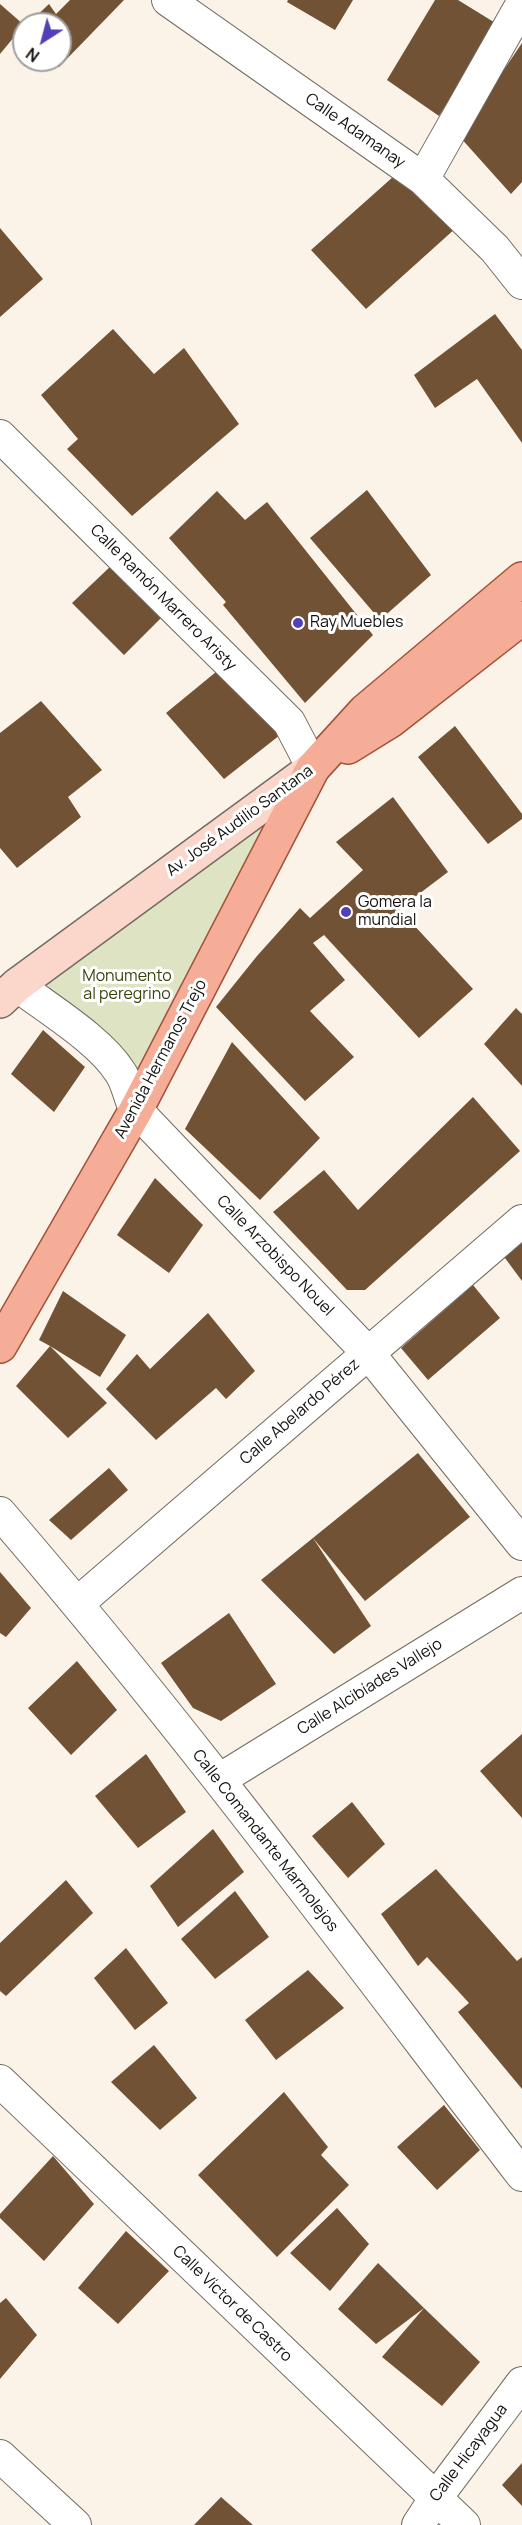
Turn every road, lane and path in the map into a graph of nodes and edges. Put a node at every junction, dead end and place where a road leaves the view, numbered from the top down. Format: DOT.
graph roads {
  1 [pos="168,0"];
  2 [pos="522,4"];
  3 [pos="423,179"];
  4 [pos="522,283"];
  5 [pos="0,436"];
  6 [pos="522,579"];
  7 [pos="522,618"];
  8 [pos="313,768"];
  9 [pos="9,993"];
  10 [pos="136,1110"];
  11 [pos="522,1221"];
  12 [pos="0,1346"];
  13 [pos="369,1354"];
  14 [pos="0,1513"];
  15 [pos="522,1544"];
  16 [pos="522,1593"];
  17 [pos="78,1603"];
  18 [pos="219,1780"];
  19 [pos="0,2081"];
  20 [pos="522,2175"];
  21 [pos="522,2383"];
  22 [pos="0,2456"];
  23 [pos="435,2499"];
  24 [pos="75,2525"];
  25 [pos="418,2525"];
  26 [pos="464,2525"];
  1 -- 3 [label="street, Calle Adamanay"];
  2 -- 3 [label="street"];
  3 -- 4 [label="street, Calle Adamanay"];
  5 -- 8 [label="street, Calle Ramón Marrero Aristy"];
  6 -- 8 [label="main road, Av. José Audilio Santana"];
  7 -- 8 [label="main road"];
  8 -- 9 [label="main road, Av. José Audilio Santana"];
  8 -- 10 [label="main road, Avenida Hermanos Trejo"];
  9 -- 10 [label="street, Calle Arzobispo Nouel"];
  10 -- 12 [label="main road, Avenida Hermanos Trejo"];
  10 -- 13 [label="street, Calle Arzobispo Nouel"];
  11 -- 13 [label="street, Calle Abelardo Pérez"];
  13 -- 15 [label="street, Calle Arzobispo Nouel"];
  13 -- 17 [label="street, Calle Abelardo Pérez"];
  14 -- 17 [label="street, Calle Comandante Marmolejos"];
  16 -- 18 [label="street, Calle Alcibíades Vallejo"];
  17 -- 18 [label="street, Calle Comandante Marmolejos"];
  18 -- 20 [label="street, Calle Comandante Marmolejos"];
  19 -- 23 [label="street, Calle Víctor de Castro"];
  21 -- 23 [label="street, Calle Hicayagua"];
  22 -- 24 [label="street"];
  23 -- 25 [label="street, Calle Hicayagua"];
  23 -- 26 [label="street, Calle Víctor de Castro"];
}
